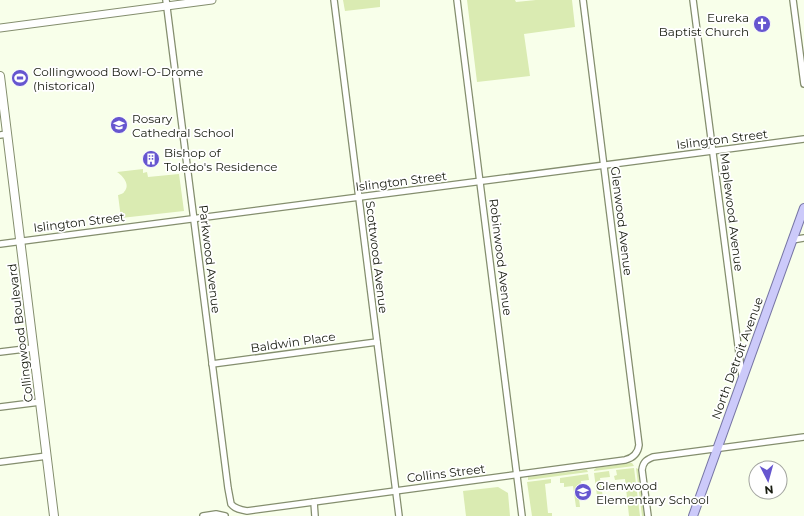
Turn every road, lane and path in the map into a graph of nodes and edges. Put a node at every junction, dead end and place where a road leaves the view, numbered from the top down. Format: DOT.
graph roads {
  1 [pos="212,0"];
  2 [pos="334,0"];
  3 [pos="457,0"];
  4 [pos="583,0"];
  5 [pos="692,0"];
  6 [pos="793,0"];
  7 [pos="167,3"];
  8 [pos="0,28"];
  9 [pos="0,76"];
  10 [pos="804,84"];
  11 [pos="3,135"];
  12 [pos="804,139"];
  13 [pos="712,151"];
  14 [pos="604,165"];
  15 [pos="480,181"];
  16 [pos="359,197"];
  17 [pos="804,208"];
  18 [pos="194,218"];
  19 [pos="804,238"];
  20 [pos="792,240"];
  21 [pos="20,241"];
  22 [pos="0,244"];
  23 [pos="377,342"];
  24 [pos="34,348"];
  25 [pos="0,352"];
  26 [pos="212,364"];
  27 [pos="743,379"];
  28 [pos="40,402"];
  29 [pos="0,407"];
  30 [pos="804,437"];
  31 [pos="639,445"];
  32 [pos="718,449"];
  33 [pos="47,456"];
  34 [pos="0,462"];
  35 [pos="517,475"];
  36 [pos="396,490"];
  37 [pos="314,502"];
  38 [pos="247,511"];
  39 [pos="54,516"];
  40 [pos="203,516"];
  41 [pos="225,516"];
  42 [pos="316,516"];
  43 [pos="399,516"];
  44 [pos="522,516"];
  45 [pos="648,516"];
  46 [pos="693,516"];
  1 -- 7 [label="street"];
  2 -- 16 [label="street, Scottwood Avenue"];
  3 -- 15 [label="street, Robinwood Avenue"];
  4 -- 14 [label="street, Glenwood Avenue"];
  5 -- 13 [label="street, Maplewood Avenue"];
  6 -- 10 [label="street"];
  7 -- 8 [label="street"];
  7 -- 18 [label="street, Parkwood Avenue"];
  9 -- 11 [label="main road, Collingwood Boulevard"];
  11 -- 21 [label="main road, Collingwood Boulevard"];
  12 -- 13 [label="street, Islington Street"];
  13 -- 14 [label="street, Islington Street"];
  13 -- 27 [label="street, Maplewood Avenue"];
  14 -- 15 [label="street, Islington Street"];
  14 -- 31 [label="street, Glenwood Avenue"];
  15 -- 16 [label="street, Islington Street"];
  15 -- 35 [label="street, Robinwood Avenue"];
  16 -- 18 [label="street, Islington Street"];
  16 -- 23 [label="street, Scottwood Avenue"];
  17 -- 20 [label="main road, North Detroit Avenue"];
  18 -- 21 [label="street, Islington Street"];
  18 -- 26 [label="street, Parkwood Avenue"];
  19 -- 20 [label="street"];
  20 -- 27 [label="main road, North Detroit Avenue"];
  21 -- 22 [label="street, Islington Street"];
  21 -- 24 [label="main road, Collingwood Boulevard"];
  23 -- 26 [label="street, Baldwin Place"];
  23 -- 36 [label="street, Scottwood Avenue"];
  24 -- 25 [label="street"];
  24 -- 28 [label="main road, Collingwood Boulevard"];
  26 -- 38 [label="street, Parkwood Avenue"];
  27 -- 32 [label="main road, North Detroit Avenue"];
  28 -- 29 [label="street"];
  28 -- 33 [label="main road, Collingwood Boulevard"];
  30 -- 32 [label="street"];
  31 -- 35 [label="street, Collins Street"];
  32 -- 45 [label="street"];
  32 -- 46 [label="main road, North Detroit Avenue"];
  33 -- 34 [label="street"];
  33 -- 39 [label="main road, Collingwood Boulevard"];
  35 -- 36 [label="street, Collins Street"];
  35 -- 44 [label="street, Robinwood Avenue"];
  36 -- 37 [label="street, Collins Street"];
  36 -- 43 [label="street, Scottwood Avenue"];
  37 -- 38 [label="street, Collins Street"];
  37 -- 42 [label="street"];
  40 -- 41 [label="street"];
}
